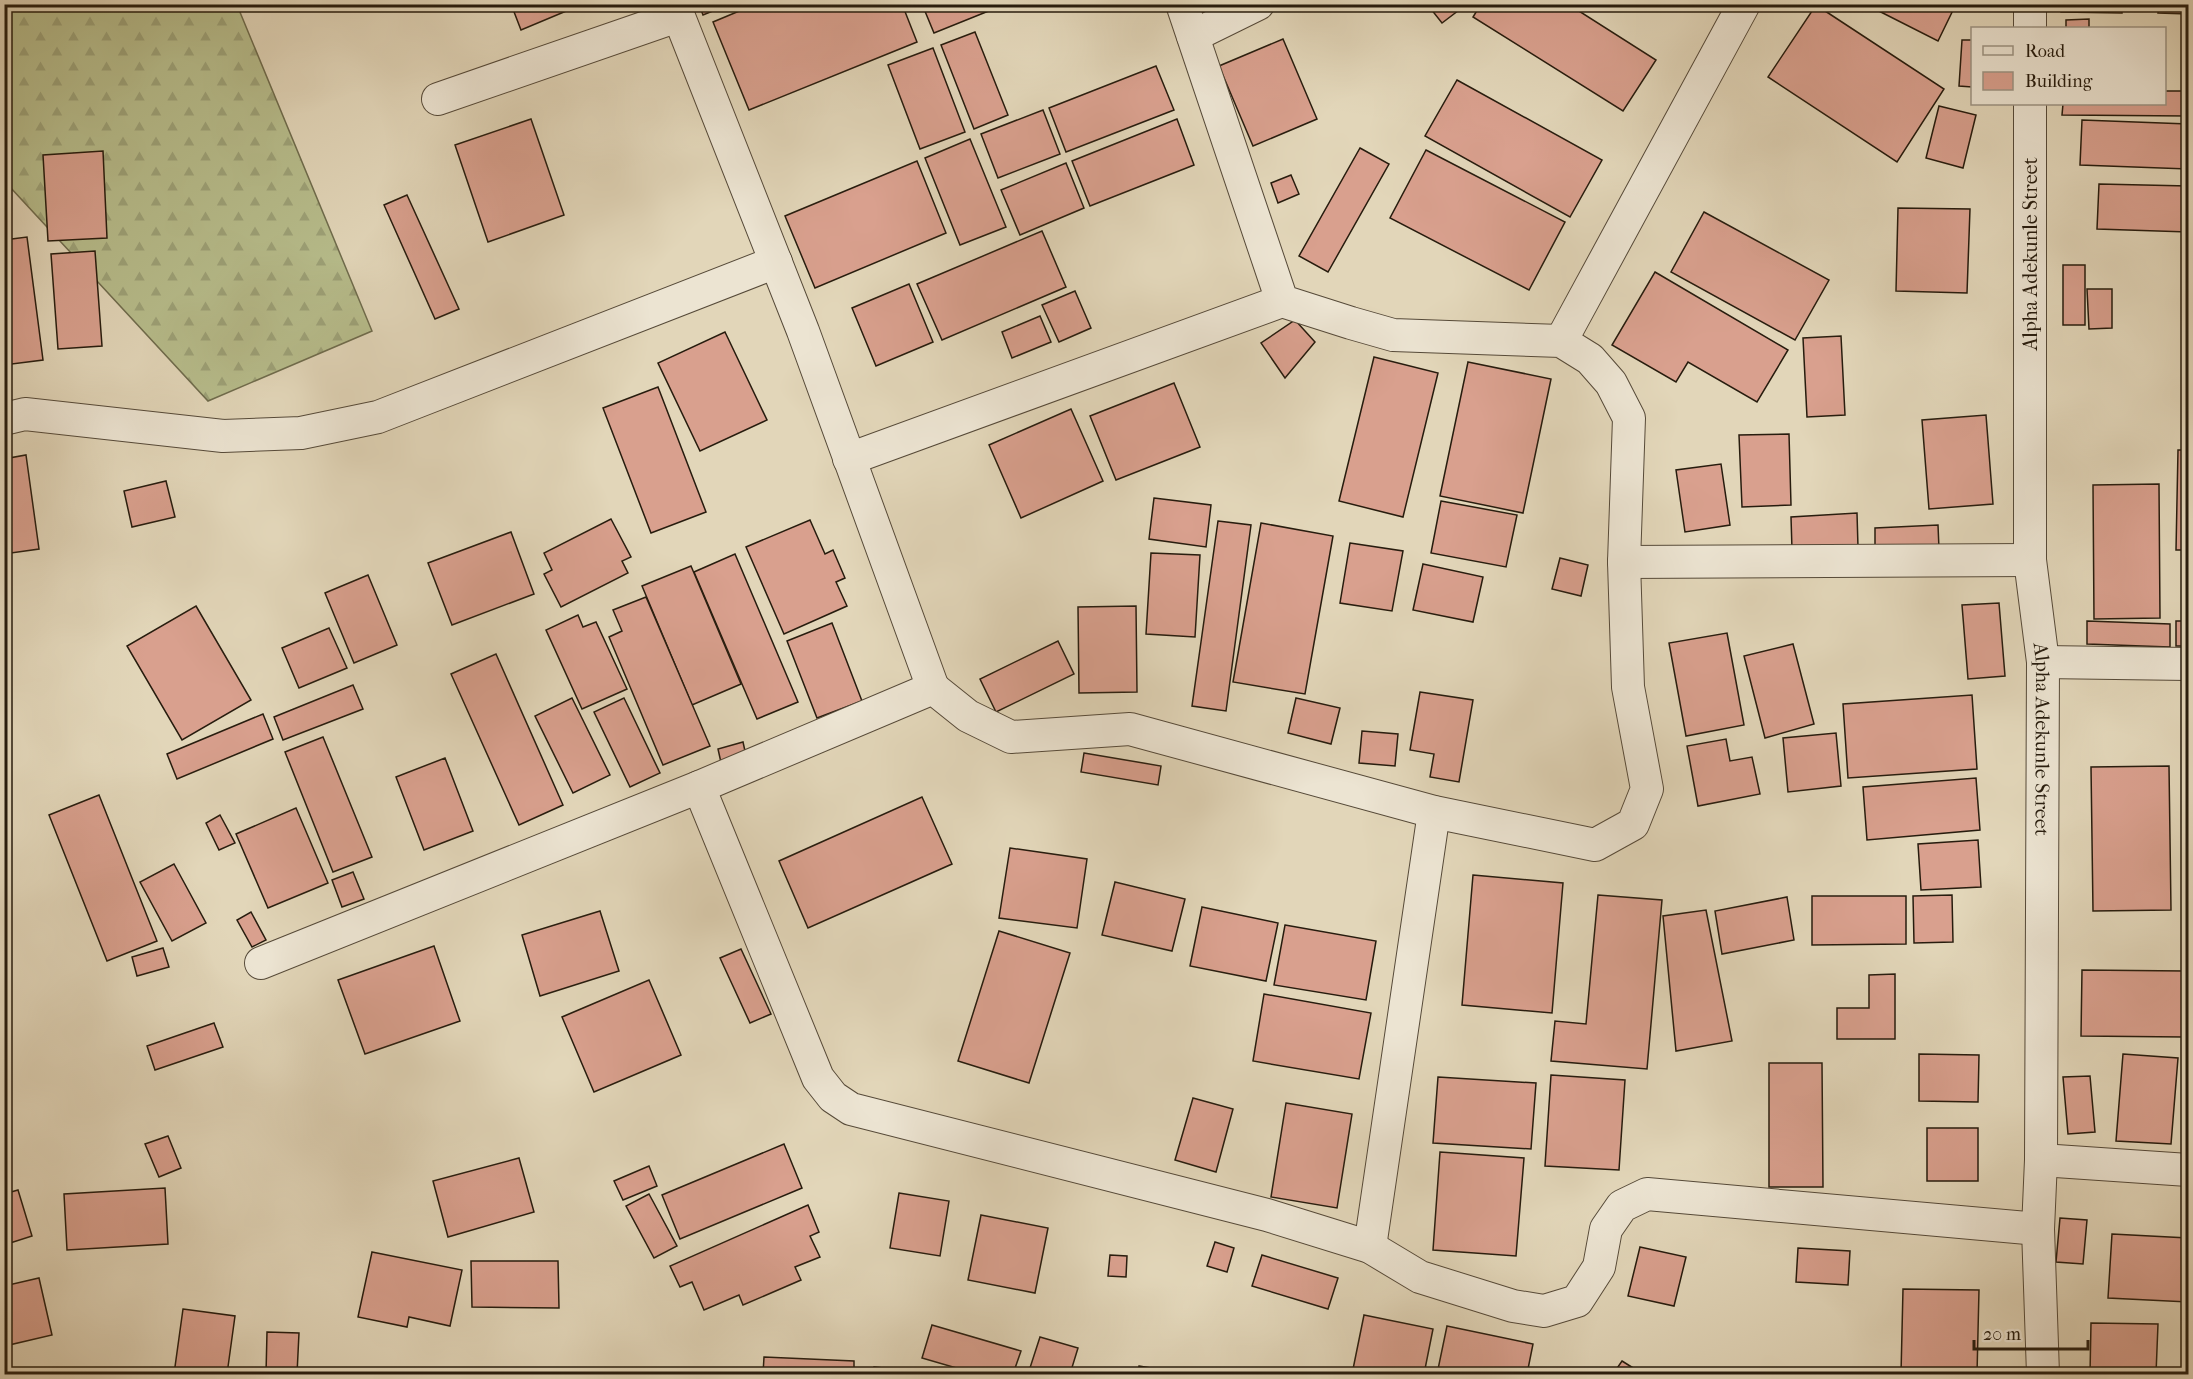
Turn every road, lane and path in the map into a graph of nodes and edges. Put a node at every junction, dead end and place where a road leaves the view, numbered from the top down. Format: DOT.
graph roads {
  1 [pos="1182,4"];
  2 [pos="1258,4"];
  3 [pos="1744,4"];
  4 [pos="2030,4"];
  5 [pos="676,10"];
  6 [pos="2030,27"];
  7 [pos="1192,36"];
  8 [pos="438,99"];
  9 [pos="2030,105"];
  10 [pos="776,262"];
  11 [pos="1282,301"];
  12 [pos="1561,341"];
  13 [pos="4,419"];
  14 [pos="849,459"];
  15 [pos="2030,560"];
  16 [pos="1624,562"];
  17 [pos="2043,662"];
  18 [pos="2188,664"];
  19 [pos="933,688"];
  20 [pos="699,787"];
  21 [pos="1434,812"];
  22 [pos="261,963"];
  23 [pos="2040,1160"];
  24 [pos="2188,1170"];
  25 [pos="2038,1229"];
  26 [pos="1370,1247"];
  27 [pos="2043,1374"];
  1 -- 7 [label="street"];
  2 -- 7 [label="street"];
  3 -- 12 [label="street"];
  4 -- 6 [label="street"];
  5 -- 8 [label="street"];
  5 -- 10 [label="street"];
  7 -- 11 [label="street"];
  9 -- 15 [label="street, Alpha Adekunle Street"];
  10 -- 13 [label="street"];
  10 -- 14 [label="street"];
  11 -- 12 [label="street"];
  11 -- 14 [label="street"];
  12 -- 16 [label="street"];
  14 -- 19 [label="street"];
  15 -- 16 [label="street"];
  15 -- 17 [label="street, Alpha Adekunle Street"];
  16 -- 21 [label="street"];
  17 -- 18 [label="street"];
  17 -- 23 [label="street, Alpha Adekunle Street"];
  19 -- 20 [label="street"];
  19 -- 21 [label="street"];
  20 -- 22 [label="street"];
  20 -- 26 [label="street"];
  21 -- 26 [label="street"];
  23 -- 24 [label="street"];
  23 -- 25 [label="street, Alpha Adekunle Street"];
  25 -- 26 [label="street"];
  25 -- 27 [label="street, Alpha Adekunle Street"];
}
